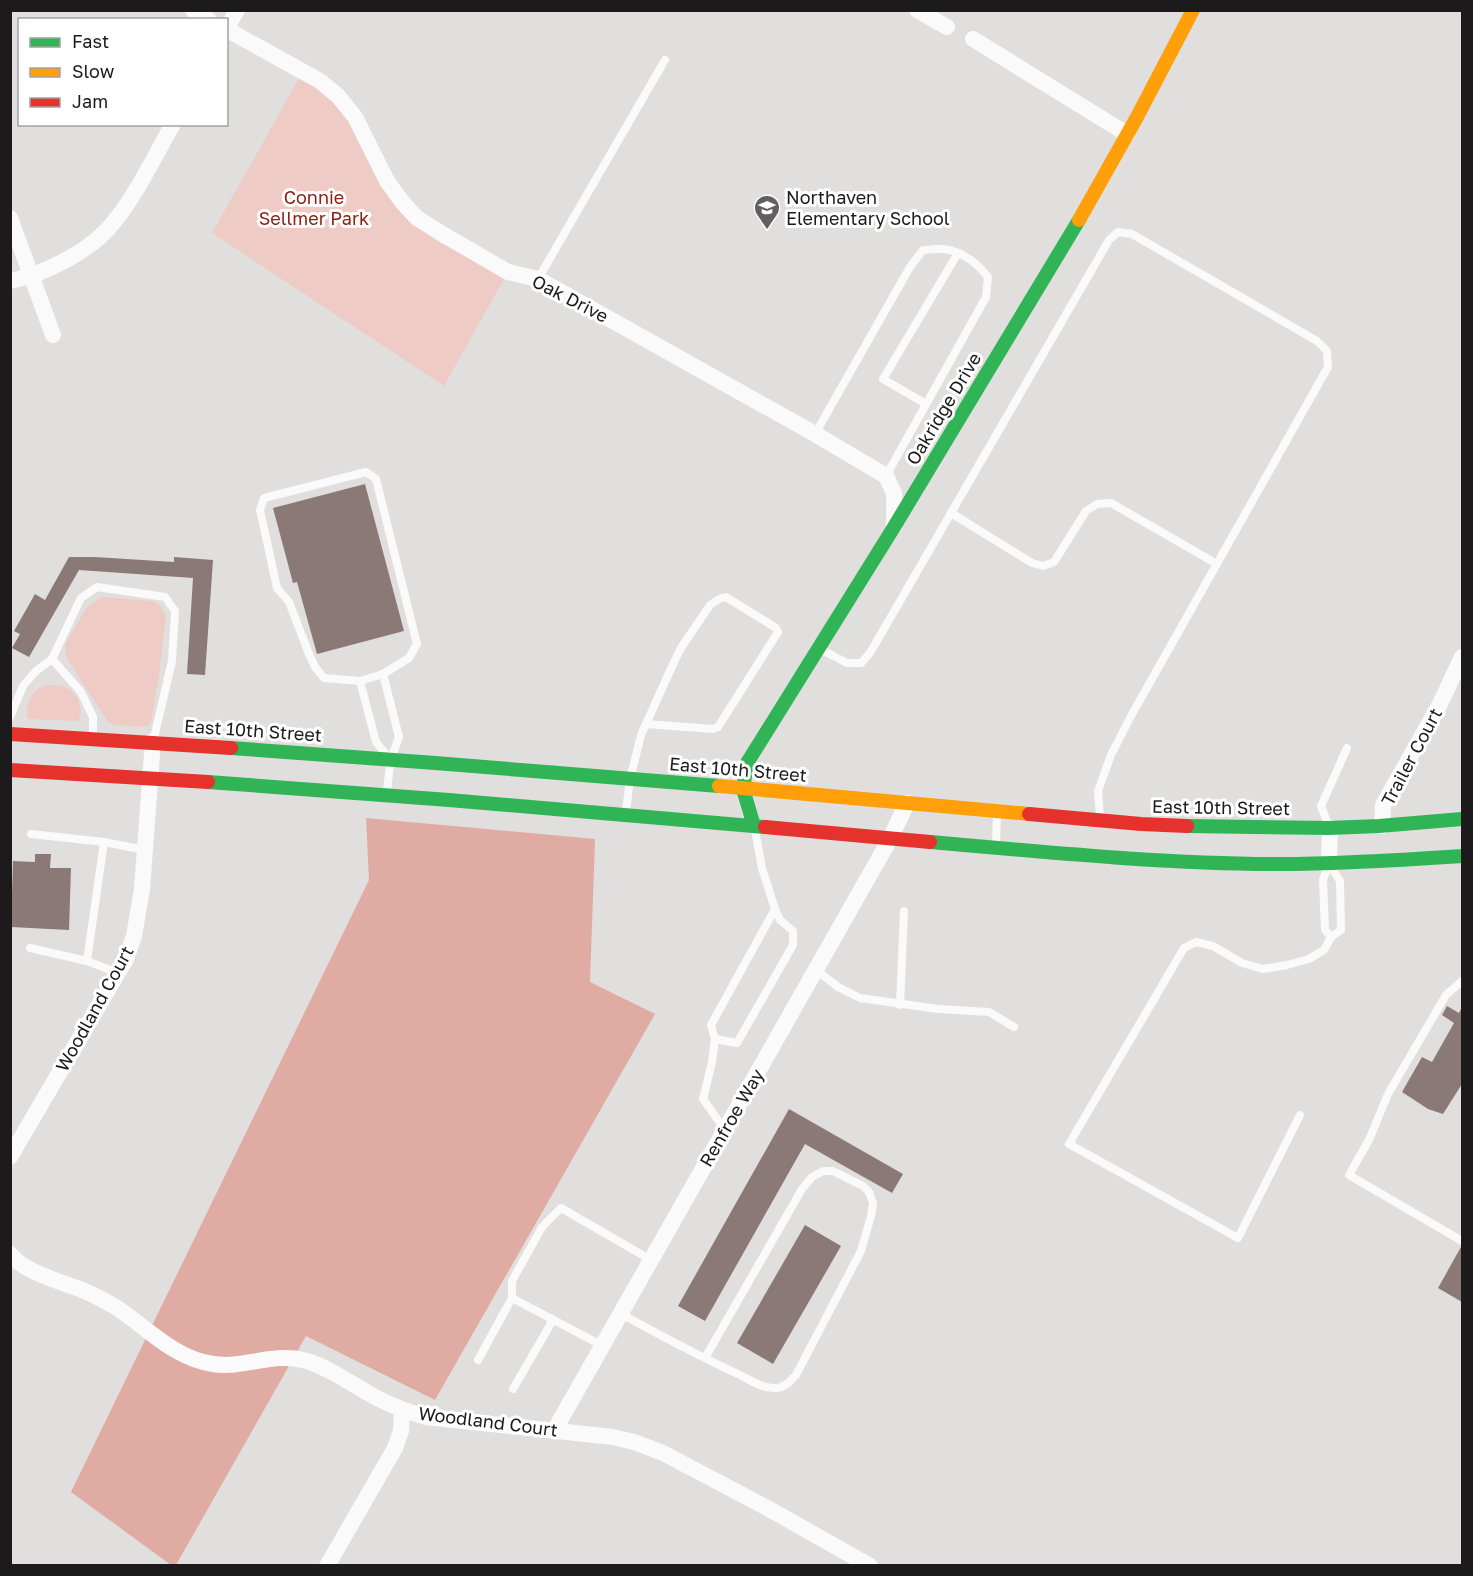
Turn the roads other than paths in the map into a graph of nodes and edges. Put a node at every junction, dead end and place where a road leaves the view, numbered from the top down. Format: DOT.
graph roads {
  1 [pos="193,10"];
  2 [pos="237,10"];
  3 [pos="917,10"];
  4 [pos="1193,10"];
  5 [pos="207,18"];
  6 [pos="228,27"];
  7 [pos="947,27"];
  8 [pos="228,30"];
  9 [pos="973,39"];
  10 [pos="665,60"];
  11 [pos="172,126"];
  12 [pos="1127,134"];
  13 [pos="10,218"];
  14 [pos="958,253"];
  15 [pos="32,275"];
  16 [pos="538,279"];
  17 [pos="10,281"];
  18 [pos="53,335"];
  19 [pos="926,404"];
  20 [pos="815,434"];
  21 [pos="886,476"];
  22 [pos="951,513"];
  23 [pos="894,527"];
  24 [pos="1217,564"];
  25 [pos="819,648"];
  26 [pos="1462,657"];
  27 [pos="52,659"];
  28 [pos="383,674"];
  29 [pos="360,681"];
  30 [pos="10,717"];
  31 [pos="646,724"];
  32 [pos="10,734"];
  33 [pos="92,738"];
  34 [pos="153,741"];
  35 [pos="1347,748"];
  36 [pos="391,759"];
  37 [pos="10,770"];
  38 [pos="151,778"];
  39 [pos="630,779"];
  40 [pos="743,789"];
  41 [pos="387,795"];
  42 [pos="907,803"];
  43 [pos="998,811"];
  44 [pos="626,814"];
  45 [pos="1462,819"];
  46 [pos="1100,820"];
  47 [pos="754,826"];
  48 [pos="1382,826"];
  49 [pos="1330,828"];
  50 [pos="31,834"];
  51 [pos="890,839"];
  52 [pos="104,843"];
  53 [pos="995,847"];
  54 [pos="145,850"];
  55 [pos="1462,856"];
  56 [pos="1329,863"];
  57 [pos="775,909"];
  58 [pos="904,911"];
  59 [pos="1330,937"];
  60 [pos="30,948"];
  61 [pos="87,961"];
  62 [pos="816,970"];
  63 [pos="118,973"];
  64 [pos="1462,981"];
  65 [pos="900,1005"];
  66 [pos="1014,1027"];
  67 [pos="715,1039"];
  68 [pos="1300,1114"];
  69 [pos="725,1130"];
  70 [pos="10,1157"];
  71 [pos="1462,1241"];
  72 [pos="10,1254"];
  73 [pos="651,1260"];
  74 [pos="512,1298"];
  75 [pos="621,1314"];
  76 [pos="553,1320"];
  77 [pos="603,1346"];
  78 [pos="705,1358"];
  79 [pos="478,1360"];
  80 [pos="513,1389"];
  81 [pos="402,1410"];
  82 [pos="554,1431"];
  83 [pos="327,1566"];
  84 [pos="870,1566"];
  1 -- 5 [label="street"];
  2 -- 6 [label="street"];
  3 -- 7 [label="street"];
  4 -- 12 [label="main road, Oakridge Drive"];
  8 -- 16 [label="street, Oak Drive"];
  9 -- 12 [label="street"];
  10 -- 16 [label="lane"];
  11 -- 15 [label="street"];
  12 -- 23 [label="main road, Oakridge Drive"];
  13 -- 15 [label="street"];
  14 -- 19 [label="lane"];
  14 -- 19 [label="lane"];
  14 -- 20 [label="lane"];
  15 -- 17 [label="street"];
  15 -- 18 [label="street"];
  16 -- 20 [label="street, Oak Drive"];
  19 -- 21 [label="lane"];
  20 -- 21 [label="street, Oak Drive"];
  21 -- 23 [label="street"];
  22 -- 24 [label="lane"];
  22 -- 24 [label="lane"];
  22 -- 25 [label="lane"];
  23 -- 25 [label="main road, Oakridge Drive"];
  24 -- 46 [label="lane"];
  25 -- 40 [label="main road, Oakridge Drive"];
  26 -- 48 [label="street, Trailer Court"];
  27 -- 30 [label="lane"];
  27 -- 33 [label="lane"];
  27 -- 34 [label="lane"];
  28 -- 29 [label="lane"];
  28 -- 29 [label="lane"];
  28 -- 36 [label="lane"];
  29 -- 36 [label="lane"];
  31 -- 31 [label="lane"];
  31 -- 39 [label="lane"];
  32 -- 33 [label="main road, East 10th Street"];
  33 -- 34 [label="main road, East 10th Street"];
  34 -- 36 [label="main road, East 10th Street"];
  34 -- 38 [label="street, Woodland Court"];
  35 -- 49 [label="lane"];
  36 -- 39 [label="main road, East 10th Street"];
  36 -- 41 [label="lane"];
  37 -- 38 [label="main road"];
  38 -- 41 [label="main road"];
  38 -- 54 [label="street, Woodland Court"];
  39 -- 40 [label="main road, East 10th Street"];
  39 -- 44 [label="lane"];
  40 -- 42 [label="main road, East 10th Street"];
  40 -- 47 [label="main road, Oakridge Drive"];
  41 -- 44 [label="main road"];
  42 -- 43 [label="main road, East 10th Street"];
  42 -- 51 [label="street, Renfroe Way"];
  43 -- 46 [label="main road, East 10th Street"];
  43 -- 53 [label="lane"];
  44 -- 47 [label="main road"];
  45 -- 48 [label="main road, East 10th Street"];
  46 -- 49 [label="main road, East 10th Street"];
  47 -- 51 [label="main road"];
  47 -- 57 [label="lane"];
  48 -- 49 [label="main road, East 10th Street"];
  49 -- 56 [label="street"];
  50 -- 52 [label="lane"];
  51 -- 53 [label="main road"];
  51 -- 62 [label="street, Renfroe Way"];
  52 -- 54 [label="lane"];
  52 -- 61 [label="lane"];
  53 -- 56 [label="main road"];
  54 -- 63 [label="street, Woodland Court"];
  55 -- 56 [label="main road"];
  56 -- 59 [label="lane"];
  56 -- 59 [label="lane"];
  57 -- 67 [label="lane"];
  57 -- 67 [label="lane"];
  58 -- 65 [label="lane"];
  59 -- 68 [label="lane"];
  60 -- 61 [label="lane"];
  61 -- 63 [label="lane"];
  62 -- 65 [label="lane"];
  62 -- 69 [label="street, Renfroe Way"];
  63 -- 70 [label="street, Woodland Court"];
  64 -- 71 [label="lane"];
  65 -- 66 [label="lane"];
  67 -- 69 [label="lane"];
  69 -- 73 [label="street, Renfroe Way"];
  72 -- 81 [label="street, Woodland Court"];
  73 -- 74 [label="lane"];
  73 -- 75 [label="street, Renfroe Way"];
  74 -- 76 [label="lane"];
  74 -- 79 [label="lane"];
  75 -- 77 [label="street, Renfroe Way"];
  75 -- 78 [label="lane"];
  76 -- 77 [label="lane"];
  76 -- 80 [label="lane"];
  77 -- 82 [label="street, Renfroe Way"];
  78 -- 78 [label="lane"];
  81 -- 82 [label="street, Woodland Court"];
  81 -- 83 [label="street"];
  82 -- 84 [label="street, Woodland Court"];
}
